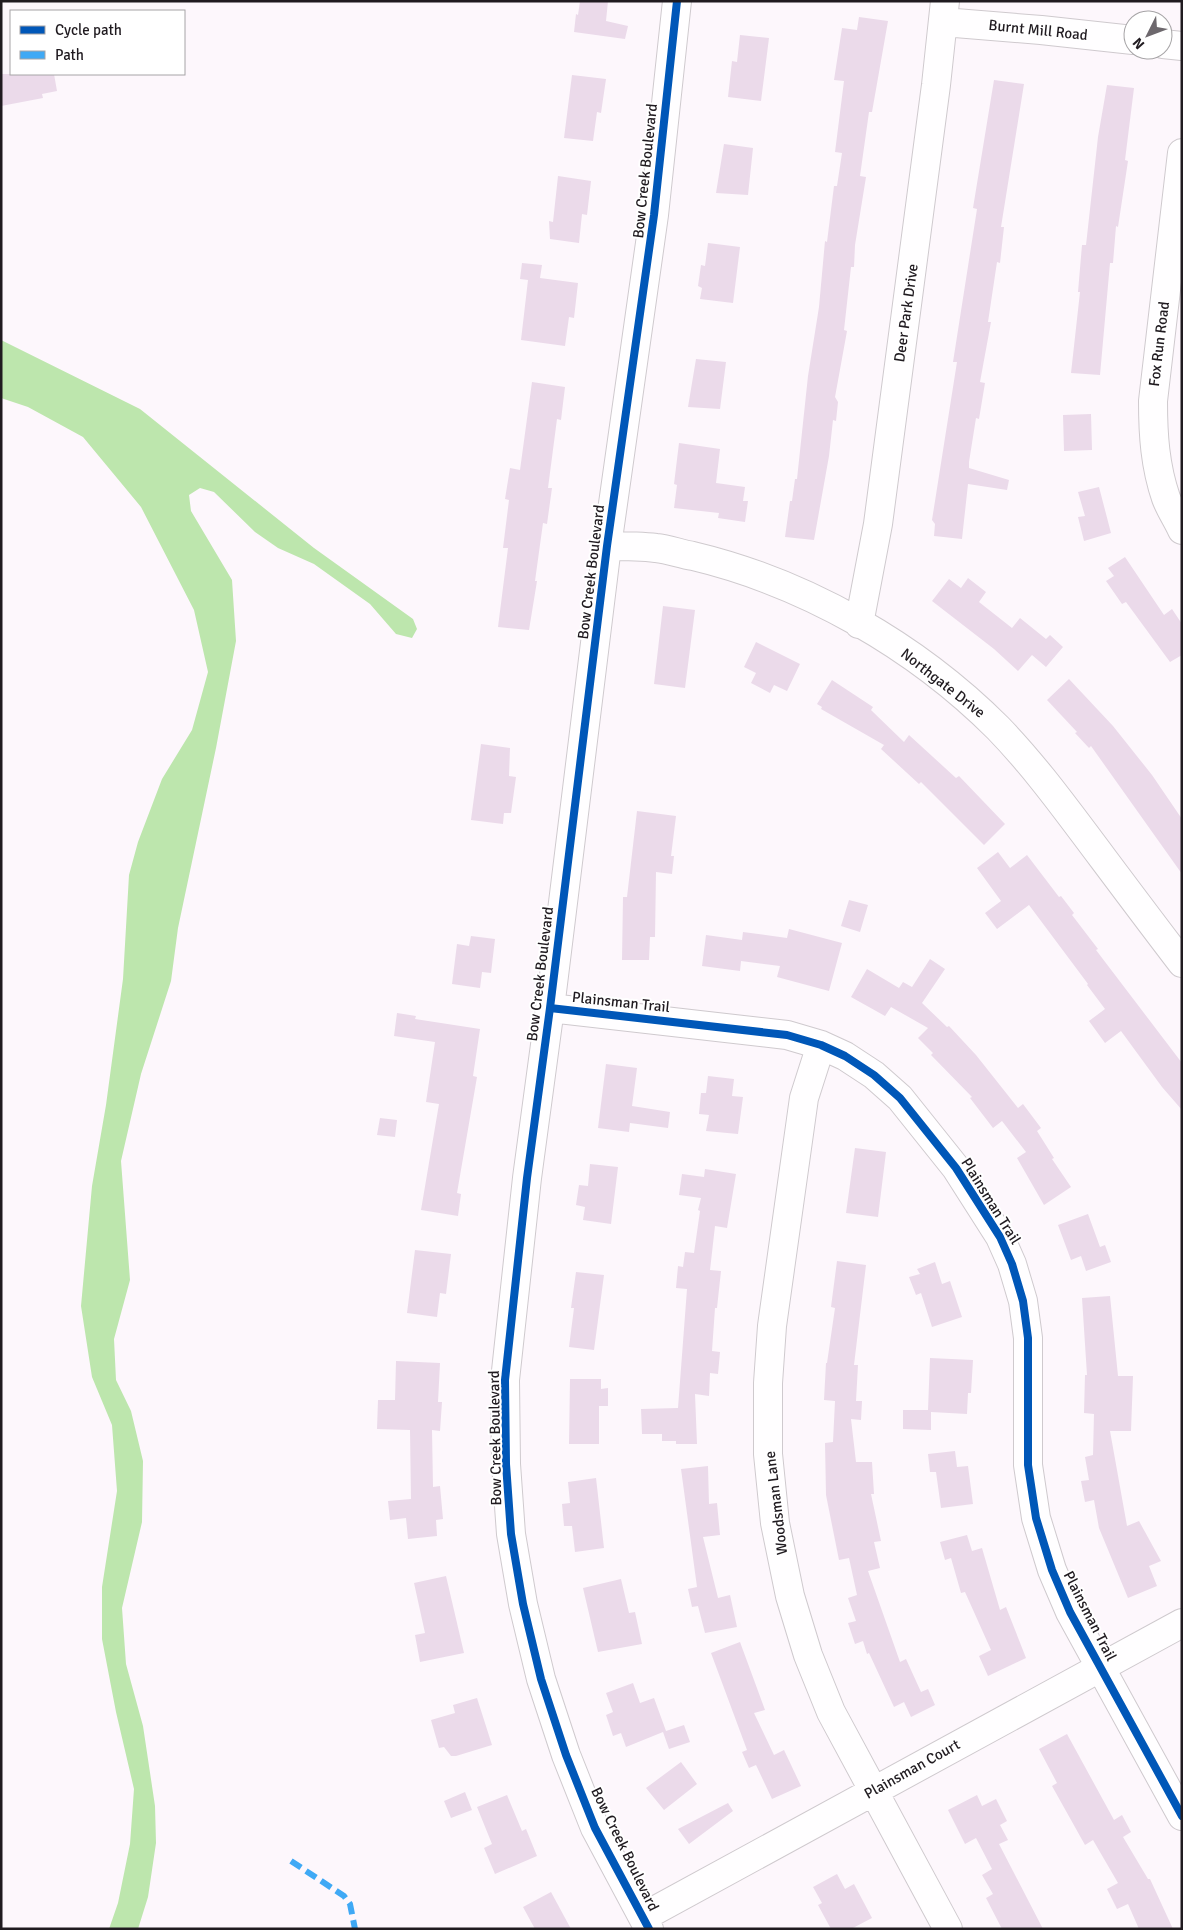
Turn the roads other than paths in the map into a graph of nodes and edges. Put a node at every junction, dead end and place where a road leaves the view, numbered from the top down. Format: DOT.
graph roads {
  1 [pos="677,1"];
  2 [pos="944,11"];
  3 [pos="1123,39"];
  4 [pos="1182,153"];
  5 [pos="1173,302"];
  6 [pos="1182,530"];
  7 [pos="607,546"];
  8 [pos="859,624"];
  9 [pos="1182,963"];
  10 [pos="550,1008"];
  11 [pos="821,1045"];
  12 [pos="1182,1623"];
  13 [pos="1100,1667"];
  14 [pos="873,1790"];
  15 [pos="1182,1816"];
  16 [pos="646,1923"];
  17 [pos="948,1929"];
  1 -- 7 [label="street, Bow Creek Boulevard"];
  2 -- 3 [label="street, Burnt Mill Road"];
  2 -- 8 [label="street, Deer Park Drive"];
  4 -- 5 [label="street, Fox Run Road"];
  5 -- 6 [label="street, Fox Run Road"];
  7 -- 8 [label="street, Northgate Drive"];
  7 -- 10 [label="street, Bow Creek Boulevard"];
  8 -- 9 [label="street, Northgate Drive"];
  10 -- 11 [label="street, Plainsman Trail"];
  10 -- 16 [label="street, Bow Creek Boulevard"];
  11 -- 13 [label="street, Plainsman Trail"];
  11 -- 14 [label="street, Woodsman Lane"];
  12 -- 13 [label="street, Plainsman Court"];
  13 -- 14 [label="street, Plainsman Court"];
  13 -- 15 [label="street, Plainsman Trail"];
  14 -- 16 [label="street, Plainsman Court"];
  14 -- 17 [label="street, Woodsman Lane"];
}
